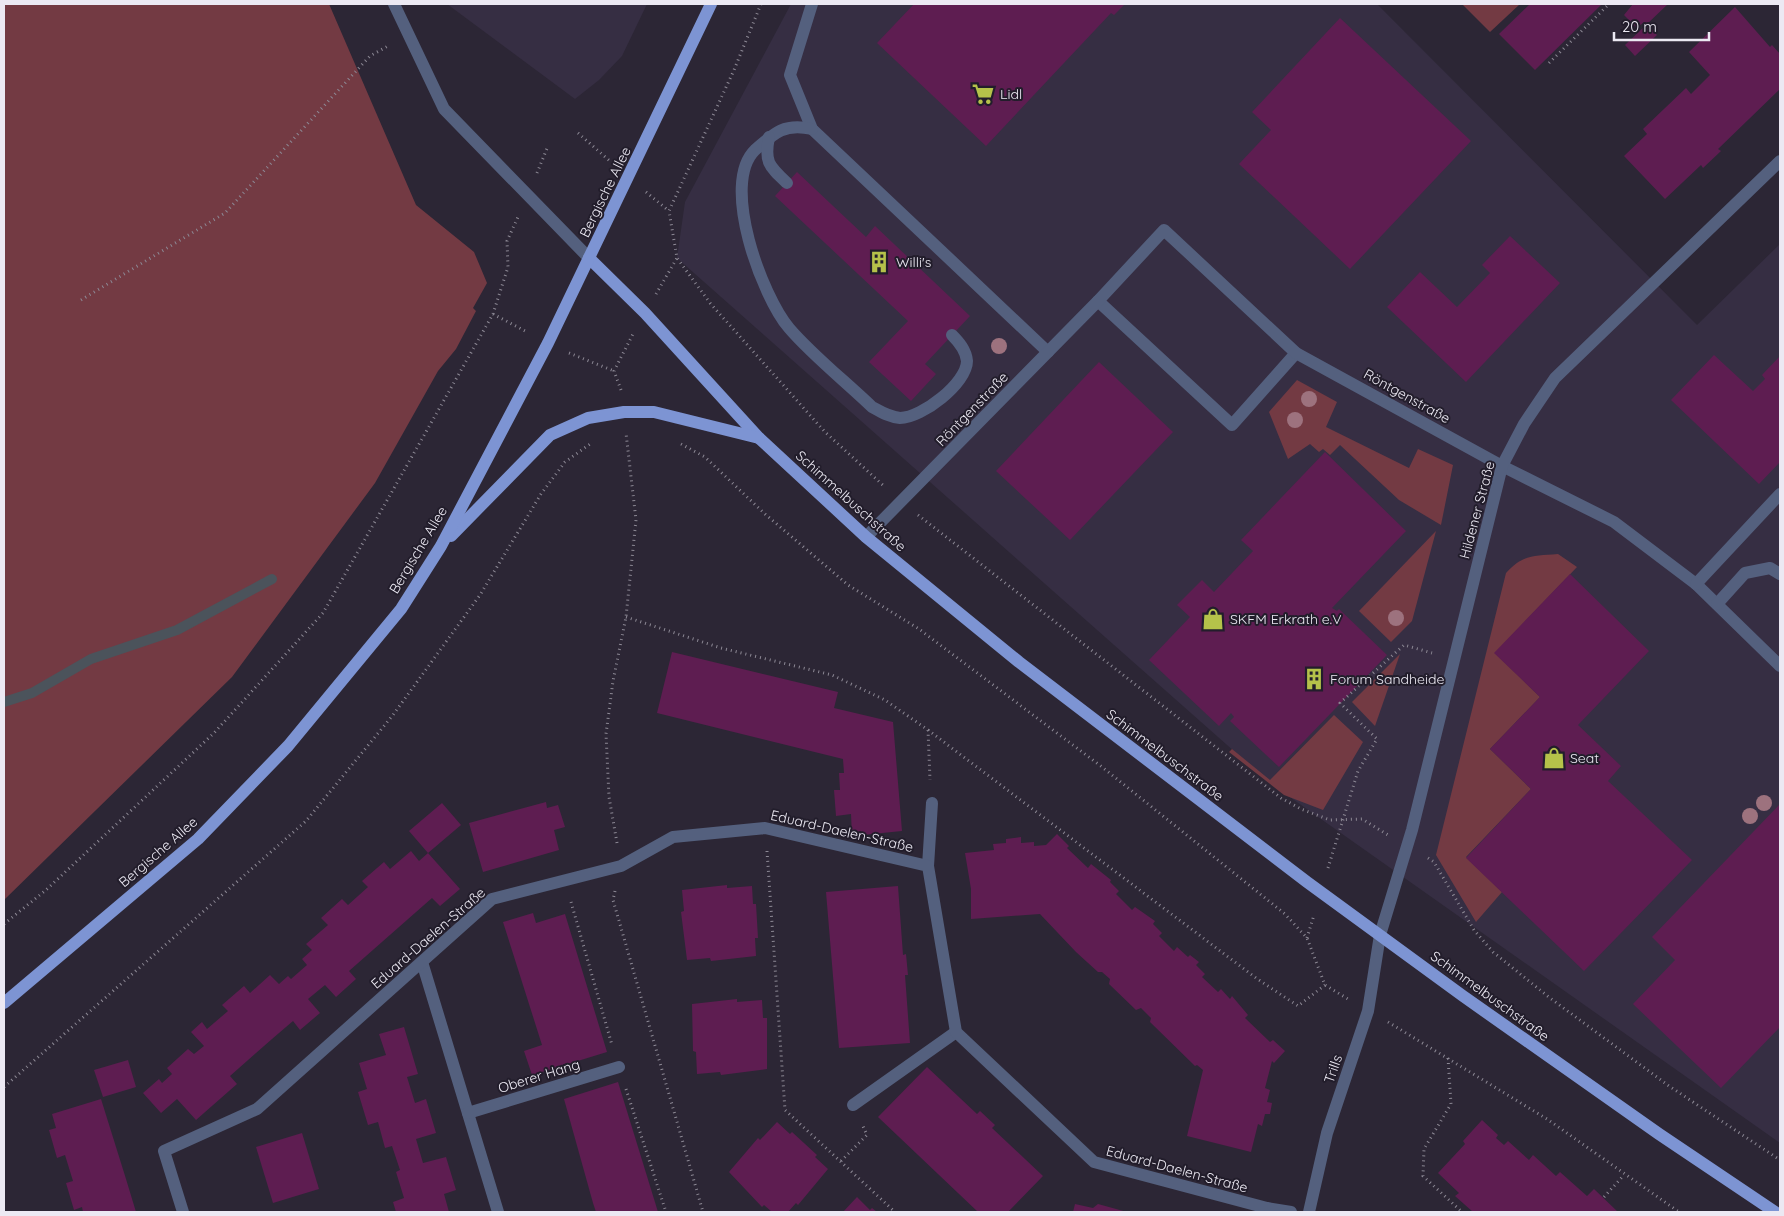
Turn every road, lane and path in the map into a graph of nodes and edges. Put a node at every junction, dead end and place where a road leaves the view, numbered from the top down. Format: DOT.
graph roads {
  1 [pos="394,4"];
  2 [pos="711,4"];
  3 [pos="761,4"];
  4 [pos="812,4"];
  5 [pos="1609,4"];
  6 [pos="409,36"];
  7 [pos="1549,63"];
  8 [pos="812,129"];
  9 [pos="769,137"];
  10 [pos="548,146"];
  11 [pos="1780,161"];
  12 [pos="787,183"];
  13 [pos="528,193"];
  14 [pos="589,258"];
  15 [pos="80,300"];
  16 [pos="1098,301"];
  17 [pos="952,335"];
  18 [pos="1048,352"];
  19 [pos="1296,353"];
  20 [pos="579,358"];
  21 [pos="614,371"];
  22 [pos="626,434"];
  23 [pos="619,435"];
  24 [pos="635,435"];
  25 [pos="759,438"];
  26 [pos="596,440"];
  27 [pos="676,441"];
  28 [pos="1502,466"];
  29 [pos="1780,494"];
  30 [pos="901,502"];
  31 [pos="866,537"];
  32 [pos="441,546"];
  33 [pos="1780,574"];
  34 [pos="1696,584"];
  35 [pos="1717,604"];
  36 [pos="626,617"];
  37 [pos="1454,660"];
  38 [pos="1780,666"];
  39 [pos="928,730"];
  40 [pos="932,804"];
  41 [pos="1342,820"];
  42 [pos="1362,820"];
  43 [pos="765,828"];
  44 [pos="1434,862"];
  45 [pos="621,866"];
  46 [pos="928,866"];
  47 [pos="1321,892"];
  48 [pos="4,924"];
  49 [pos="1380,934"];
  50 [pos="1307,938"];
  51 [pos="422,962"];
  52 [pos="1325,985"];
  53 [pos="4,1003"];
  54 [pos="1368,1011"];
  55 [pos="956,1032"];
  56 [pos="1448,1058"];
  57 [pos="619,1067"];
  58 [pos="4,1087"];
  59 [pos="853,1105"];
  60 [pos="468,1113"];
  61 [pos="855,1148"];
  62 [pos="1780,1160"];
  63 [pos="841,1161"];
  64 [pos="1624,1175"];
  65 [pos="1604,1197"];
  66 [pos="183,1212"];
  67 [pos="498,1212"];
  68 [pos="703,1212"];
  69 [pos="895,1212"];
  70 [pos="1291,1212"];
  71 [pos="1309,1212"];
  72 [pos="1462,1212"];
  73 [pos="1678,1212"];
  74 [pos="1775,1212"];
  1 -- 6 [label="street"];
  2 -- 14 [label="main road, Bergische Allee"];
  3 -- 30 [label="path"];
  4 -- 8 [label="street"];
  5 -- 7 [label="path"];
  6 -- 13 [label="street"];
  6 -- 15 [label="path"];
  8 -- 9 [label="street"];
  8 -- 18 [label="street"];
  9 -- 12 [label="street"];
  9 -- 17 [label="street"];
  10 -- 13 [label="path"];
  11 -- 28 [label="street, Hildener Straße"];
  13 -- 14 [label="street"];
  13 -- 48 [label="path"];
  14 -- 25 [label="main road, Schimmelbuschstraße"];
  14 -- 32 [label="main road, Bergische Allee"];
  16 -- 18 [label="street, Röntgenstraße"];
  16 -- 19 [label="street, Röntgenstraße"];
  16 -- 19 [label="street"];
  18 -- 30 [label="street, Röntgenstraße"];
  19 -- 28 [label="street, Röntgenstraße"];
  20 -- 21 [label="path"];
  22 -- 23 [label="path"];
  22 -- 24 [label="path"];
  22 -- 36 [label="path"];
  25 -- 31 [label="main road, Schimmelbuschstraße"];
  25 -- 32 [label="main road"];
  26 -- 58 [label="path"];
  27 -- 50 [label="path"];
  28 -- 34 [label="street"];
  28 -- 37 [label="street, Hildener Straße"];
  29 -- 34 [label="street"];
  30 -- 31 [label="street, Röntgenstraße"];
  30 -- 41 [label="path"];
  31 -- 47 [label="main road, Schimmelbuschstraße"];
  32 -- 53 [label="main road, Bergische Allee"];
  33 -- 35 [label="street"];
  34 -- 35 [label="street"];
  35 -- 38 [label="street"];
  36 -- 39 [label="path"];
  36 -- 45 [label="path"];
  37 -- 41 [label="path"];
  37 -- 49 [label="street, Hildener Straße"];
  39 -- 40 [label="path"];
  39 -- 52 [label="path"];
  40 -- 46 [label="street, Eduard-Daelen-Straße"];
  41 -- 42 [label="path"];
  41 -- 47 [label="path"];
  43 -- 45 [label="street, Eduard-Daelen-Straße"];
  43 -- 46 [label="street, Eduard-Daelen-Straße"];
  43 -- 63 [label="path"];
  44 -- 62 [label="path"];
  45 -- 51 [label="street, Eduard-Daelen-Straße"];
  45 -- 68 [label="path"];
  46 -- 55 [label="street, Eduard-Daelen-Straße"];
  47 -- 49 [label="main road, Schimmelbuschstraße"];
  47 -- 50 [label="path"];
  49 -- 54 [label="street, Trills"];
  49 -- 74 [label="main road, Schimmelbuschstraße"];
  50 -- 52 [label="path"];
  51 -- 60 [label="street"];
  51 -- 66 [label="street, Eduard-Daelen-Straße"];
  52 -- 54 [label="path"];
  54 -- 56 [label="path"];
  54 -- 71 [label="street, Trills"];
  55 -- 59 [label="street"];
  55 -- 70 [label="street, Eduard-Daelen-Straße"];
  56 -- 64 [label="path"];
  56 -- 72 [label="path"];
  57 -- 60 [label="street, Oberer Hang"];
  60 -- 67 [label="street"];
  61 -- 63 [label="path"];
  63 -- 69 [label="path"];
  64 -- 65 [label="path"];
  64 -- 73 [label="path"];
}
